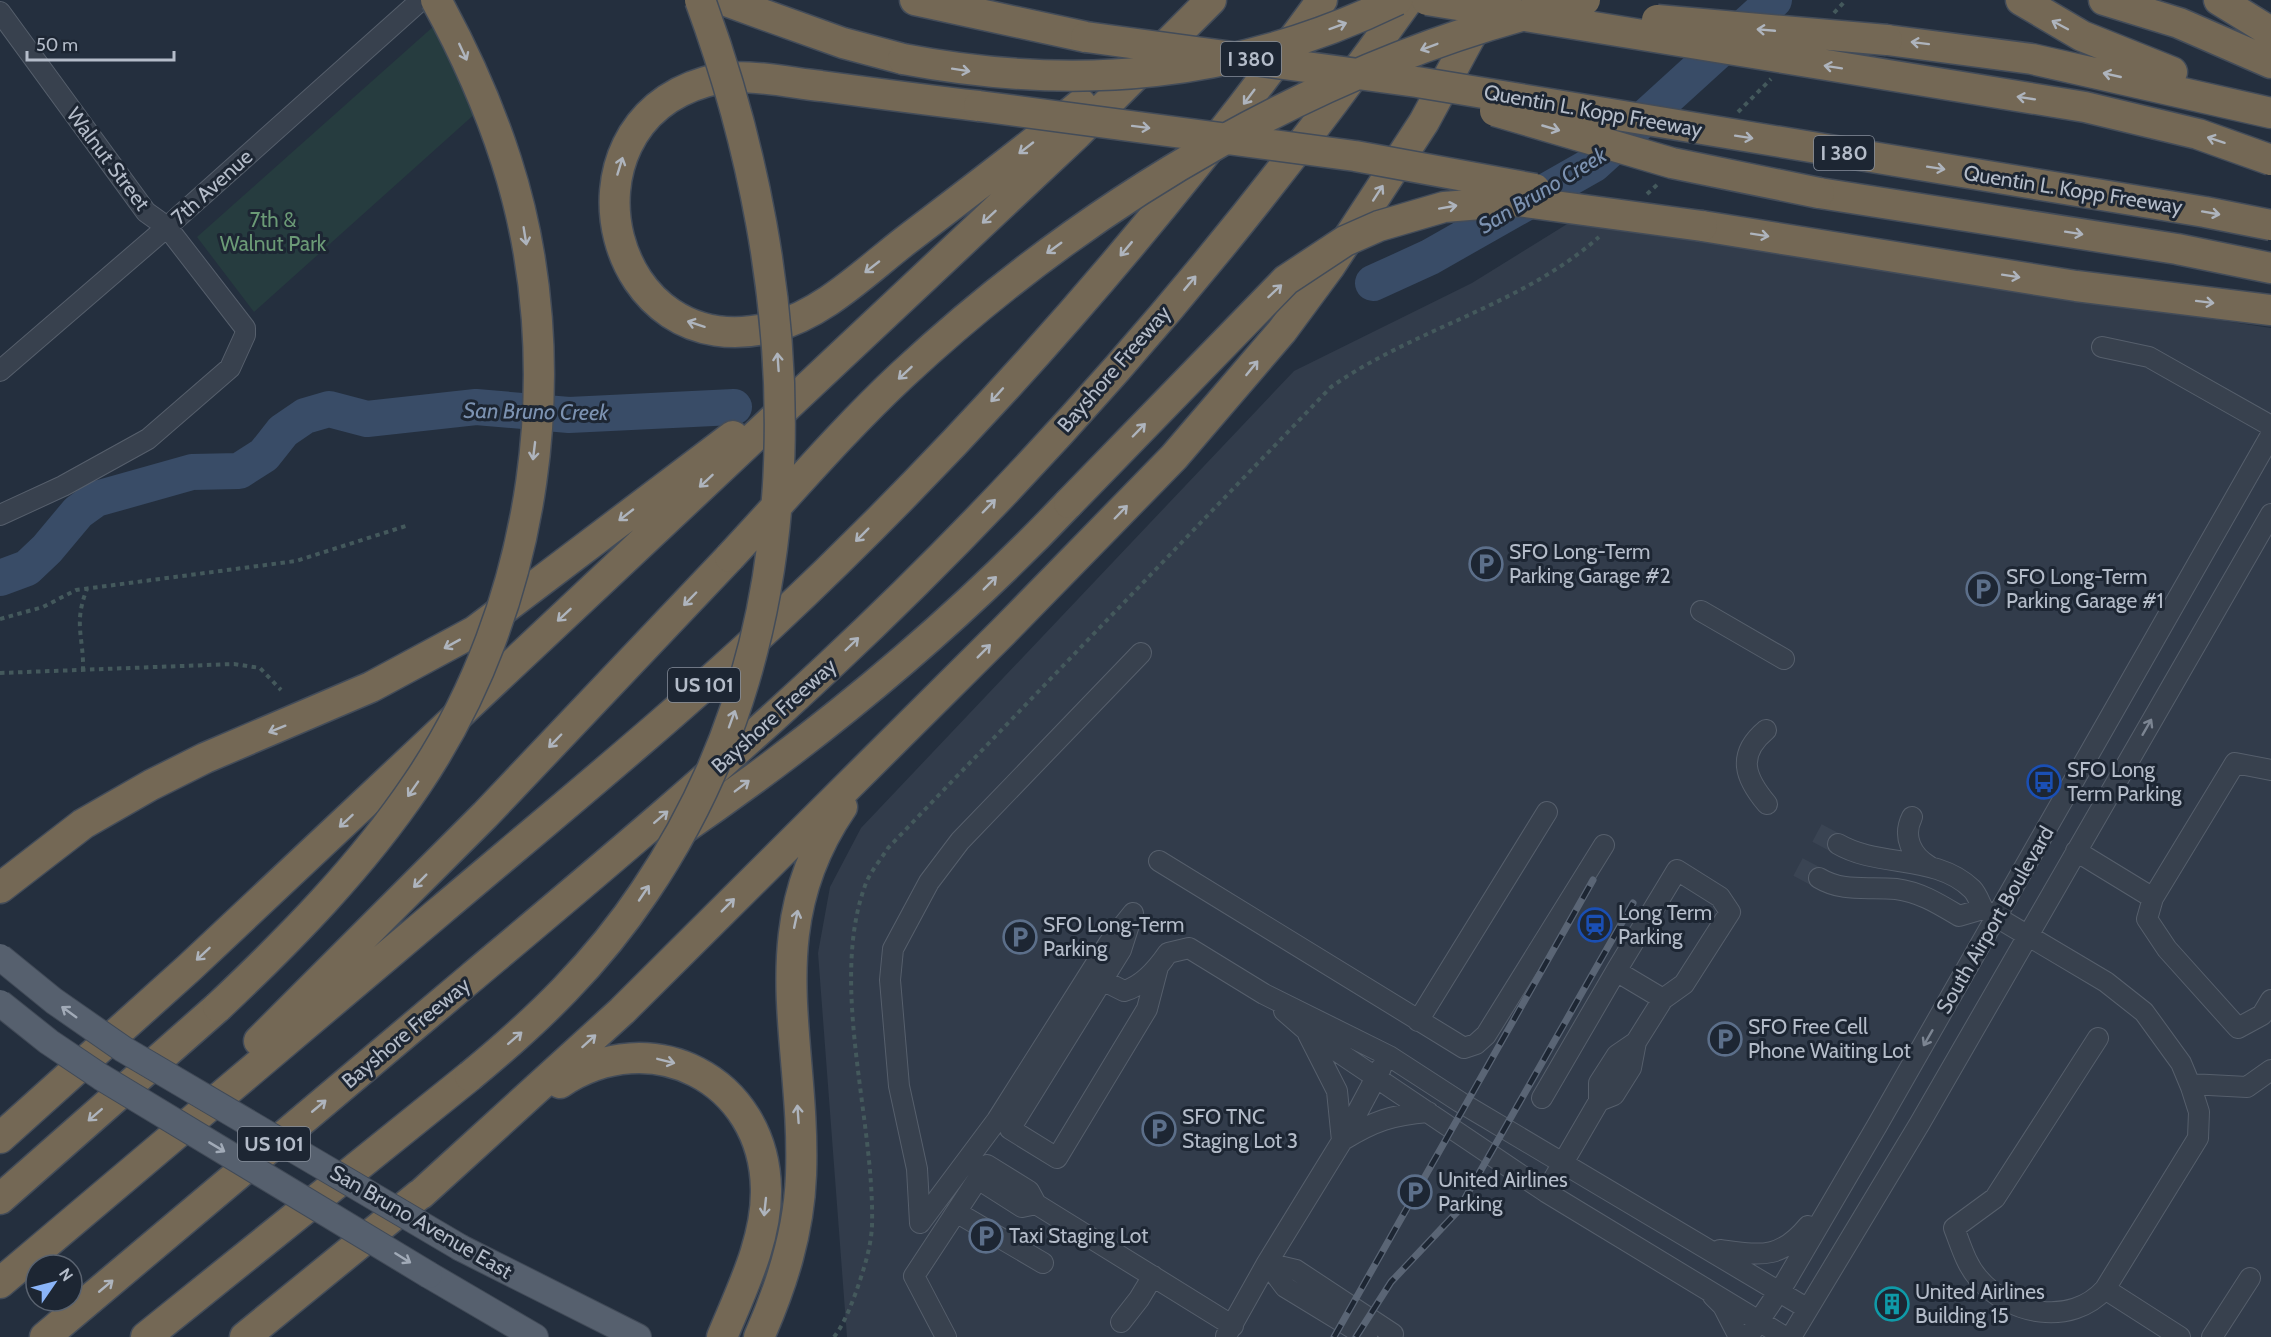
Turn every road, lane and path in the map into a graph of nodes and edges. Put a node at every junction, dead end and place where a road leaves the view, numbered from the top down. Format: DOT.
graph roads {
  1 [pos="421,0"];
  2 [pos="436,0"];
  3 [pos="700,0"];
  4 [pos="723,0"];
  5 [pos="915,0"];
  6 [pos="1197,0"];
  7 [pos="1211,0"];
  8 [pos="1322,0"];
  9 [pos="1397,0"];
  10 [pos="1408,0"];
  11 [pos="1427,0"];
  12 [pos="1480,0"];
  13 [pos="1490,0"];
  14 [pos="1585,0"];
  15 [pos="1846,0"];
  16 [pos="2021,0"];
  17 [pos="2104,0"];
  18 [pos="2219,0"];
  19 [pos="0,12"];
  20 [pos="1830,17"];
  21 [pos="2271,32"];
  22 [pos="2271,63"];
  23 [pos="1774,76"];
  24 [pos="1417,82"];
  25 [pos="2271,106"];
  26 [pos="2271,113"];
  27 [pos="1732,118"];
  28 [pos="2271,160"];
  29 [pos="1660,182"];
  30 [pos="1642,198"];
  31 [pos="2271,225"];
  32 [pos="1702,226"];
  33 [pos="167,227"];
  34 [pos="1607,230"];
  35 [pos="2271,268"];
  36 [pos="2271,310"];
  37 [pos="2102,347"];
  38 [pos="0,371"];
  39 [pos="794,398"];
  40 [pos="2271,426"];
  41 [pos="2271,435"];
  42 [pos="2271,513"];
  43 [pos="0,515"];
  44 [pos="409,525"];
  45 [pos="87,589"];
  46 [pos="1701,611"];
  47 [pos="0,619"];
  48 [pos="1141,653"];
  49 [pos="1784,659"];
  50 [pos="83,671"];
  51 [pos="0,673"];
  52 [pos="281,690"];
  53 [pos="942,692"];
  54 [pos="1766,730"];
  55 [pos="2271,770"];
  56 [pos="1767,804"];
  57 [pos="1547,812"];
  58 [pos="1912,817"];
  59 [pos="1838,844"];
  60 [pos="1604,845"];
  61 [pos="2076,851"];
  62 [pos="1160,861"];
  63 [pos="1929,866"];
  64 [pos="1819,878"];
  65 [pos="0,888"];
  66 [pos="2152,898"];
  67 [pos="1990,913"];
  68 [pos="2028,935"];
  69 [pos="504,950"];
  70 [pos="0,957"];
  71 [pos="1158,967"];
  72 [pos="1616,971"];
  73 [pos="1102,980"];
  74 [pos="1264,994"];
  75 [pos="1663,999"];
  76 [pos="2271,1000"];
  77 [pos="0,1003"];
  78 [pos="1418,1021"];
  79 [pos="1307,1031"];
  80 [pos="2098,1038"];
  81 [pos="1389,1056"];
  82 [pos="2271,1070"];
  83 [pos="1375,1077"];
  84 [pos="2190,1084"];
  85 [pos="1542,1098"];
  86 [pos="1428,1112"];
  87 [pos="0,1138"];
  88 [pos="1342,1141"];
  89 [pos="1562,1163"];
  90 [pos="1846,1179"];
  91 [pos="1546,1192"];
  92 [pos="421,1194"];
  93 [pos="103,1196"];
  94 [pos="0,1199"];
  95 [pos="956,1212"];
  96 [pos="1709,1249"];
  97 [pos="1043,1263"];
  98 [pos="1267,1263"];
  99 [pos="235,1266"];
  100 [pos="1153,1276"];
  101 [pos="2250,1278"];
  102 [pos="0,1283"];
  103 [pos="1700,1284"];
  104 [pos="2105,1289"];
  105 [pos="1779,1291"];
  106 [pos="1808,1309"];
  107 [pos="1121,1322"];
  108 [pos="1753,1329"];
  109 [pos="1229,1331"];
  110 [pos="1393,1334"];
  111 [pos="45,1337"];
  112 [pos="146,1337"];
  113 [pos="156,1337"];
  114 [pos="245,1337"];
  115 [pos="535,1337"];
  116 [pos="638,1337"];
  117 [pos="722,1337"];
  118 [pos="759,1337"];
  119 [pos="834,1337"];
  120 [pos="946,1337"];
  121 [pos="1367,1337"];
  122 [pos="1739,1337"];
  123 [pos="1785,1337"];
  124 [pos="1791,1337"];
  125 [pos="2180,1337"];
  126 [pos="2212,1337"];
  1 -- 33 [label="street, 7th Avenue"];
  2 -- 94 [label="highway, one-way, bridge"];
  99 -- 3 [label="highway, one-way, bridge"];
  4 -- 9 [label="highway, one-way, bridge"];
  5 -- 24 [label="highway, Quentin L. Kopp Freeway / I 380, bridge"];
  6 -- 32 [label="highway, one-way, bridge"];
  7 -- 39 [label="highway, one-way"];
  8 -- 93 [label="highway, US 101, one-way"];
  69 -- 10 [label="highway, Bayshore Freeway / US 101, one-way"];
  28 -- 11 [label="highway, one-way, bridge"];
  26 -- 12 [label="highway, one-way, bridge"];
  53 -- 13 [label="highway, one-way"];
  14 -- 93 [label="highway, one-way, bridge"];
  15 -- 20 [label="path"];
  25 -- 16 [label="highway, one-way"];
  17 -- 22 [label="highway"];
  18 -- 21 [label="highway"];
  19 -- 33 [label="street, Walnut Street"];
  23 -- 27 [label="path"];
  24 -- 31 [label="highway, Quentin L. Kopp Freeway / I 380, one-way, bridge"];
  24 -- 35 [label="highway, one-way, bridge"];
  29 -- 30 [label="path"];
  32 -- 36 [label="highway, one-way"];
  69 -- 32 [label="highway, one-way, bridge"];
  33 -- 38 [label="street, 7th Avenue"];
  33 -- 43 [label="street, Walnut Street"];
  34 -- 119 [label="path"];
  37 -- 40 [label="street"];
  39 -- 65 [label="highway, one-way"];
  39 -- 87 [label="highway, one-way"];
  41 -- 67 [label="street, South Airport Boulevard"];
  61 -- 42 [label="street, South Airport Boulevard, one-way"];
  44 -- 45 [label="path"];
  45 -- 47 [label="path"];
  45 -- 50 [label="path"];
  46 -- 49 [label="street"];
  48 -- 73 [label="street"];
  50 -- 51 [label="path"];
  50 -- 52 [label="path"];
  92 -- 53 [label="highway, one-way"];
  118 -- 53 [label="highway, one-way"];
  54 -- 56 [label="street"];
  55 -- 66 [label="street"];
  57 -- 78 [label="street"];
  58 -- 63 [label="street"];
  59 -- 63 [label="street"];
  60 -- 78 [label="street"];
  61 -- 66 [label="street"];
  61 -- 68 [label="street, South Airport Boulevard"];
  62 -- 78 [label="street"];
  63 -- 67 [label="street"];
  64 -- 67 [label="street"];
  66 -- 76 [label="street"];
  67 -- 68 [label="street"];
  67 -- 90 [label="street, South Airport Boulevard, one-way"];
  68 -- 84 [label="street"];
  68 -- 106 [label="street, South Airport Boulevard"];
  111 -- 69 [label="highway, Bayshore Freeway / US 101, one-way"];
  116 -- 70 [label="main road, San Bruno Avenue East, one-way, bridge"];
  71 -- 73 [label="street"];
  71 -- 73 [label="street"];
  71 -- 74 [label="street"];
  72 -- 75 [label="street"];
  72 -- 75 [label="street"];
  72 -- 85 [label="street"];
  74 -- 79 [label="street"];
  74 -- 81 [label="street"];
  75 -- 89 [label="street"];
  77 -- 115 [label="main road, San Bruno Avenue East, one-way, bridge"];
  79 -- 83 [label="street"];
  79 -- 88 [label="street"];
  80 -- 104 [label="street"];
  81 -- 83 [label="street"];
  81 -- 89 [label="street"];
  82 -- 84 [label="street"];
  83 -- 86 [label="street"];
  83 -- 88 [label="street"];
  84 -- 104 [label="street"];
  86 -- 88 [label="street"];
  86 -- 91 [label="street"];
  88 -- 98 [label="street"];
  89 -- 91 [label="street"];
  89 -- 96 [label="street"];
  90 -- 96 [label="street"];
  90 -- 105 [label="street, South Airport Boulevard"];
  91 -- 103 [label="street"];
  92 -- 114 [label="highway"];
  92 -- 117 [label="highway, one-way"];
  93 -- 102 [label="highway, US 101"];
  95 -- 97 [label="street"];
  95 -- 100 [label="street"];
  95 -- 120 [label="street"];
  96 -- 105 [label="street"];
  98 -- 109 [label="street"];
  98 -- 110 [label="street"];
  98 -- 121 [label="street"];
  99 -- 112 [label="highway"];
  99 -- 113 [label="highway"];
  100 -- 107 [label="street"];
  100 -- 109 [label="street"];
  101 -- 126 [label="street"];
  103 -- 108 [label="street"];
  103 -- 122 [label="street"];
  104 -- 125 [label="street"];
  105 -- 106 [label="street"];
  105 -- 108 [label="street, South Airport Boulevard"];
  106 -- 124 [label="street, South Airport Boulevard"];
  108 -- 123 [label="street"];
}
